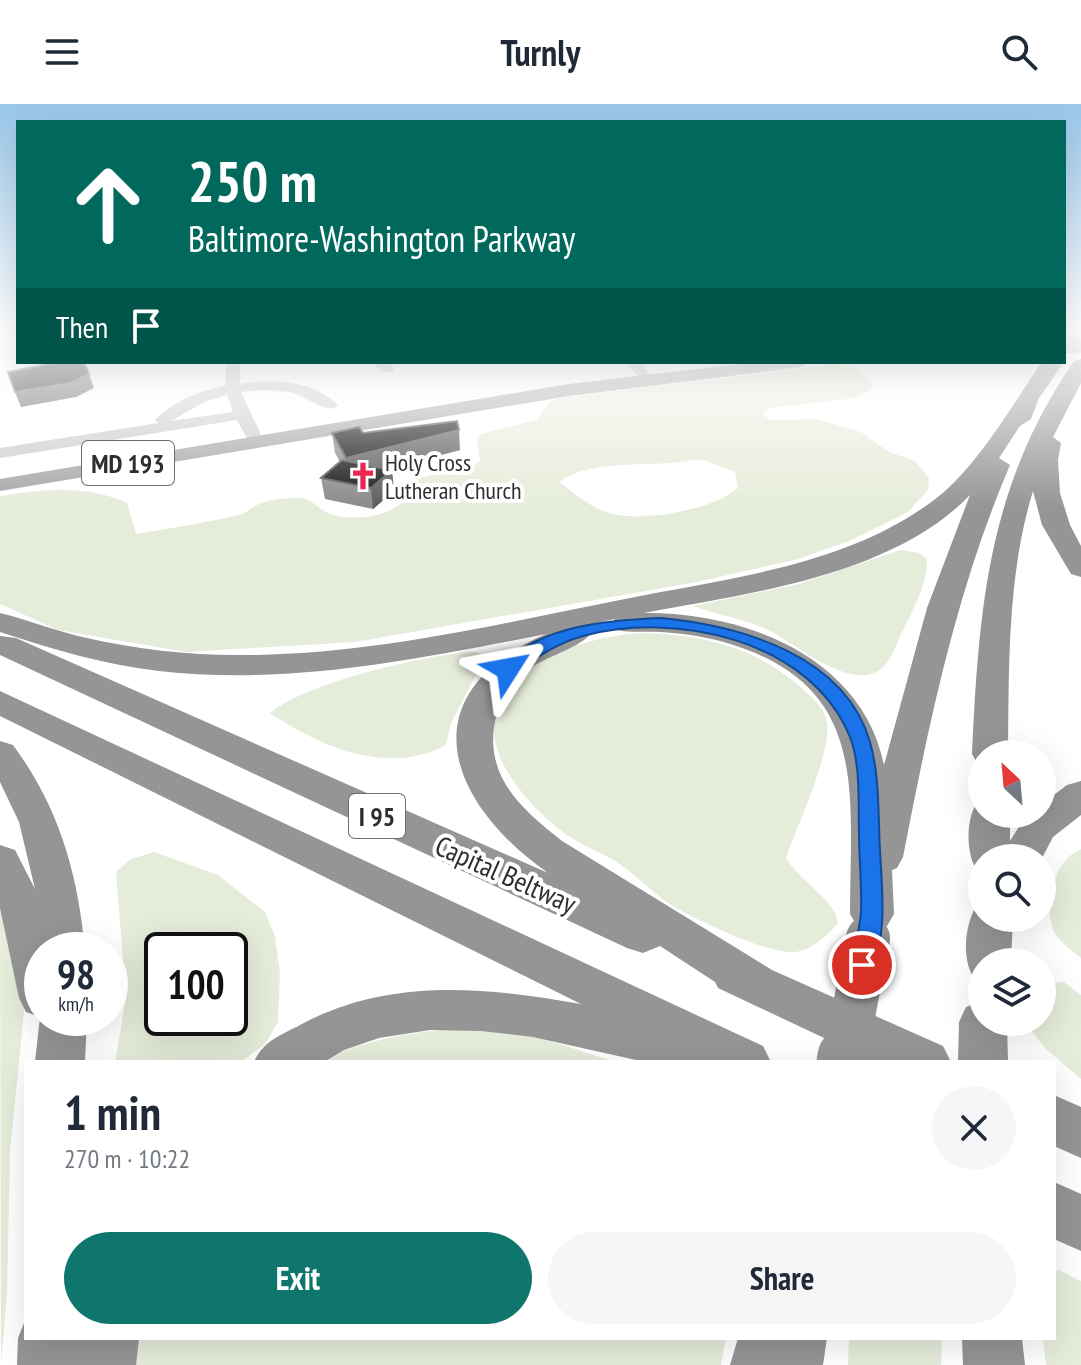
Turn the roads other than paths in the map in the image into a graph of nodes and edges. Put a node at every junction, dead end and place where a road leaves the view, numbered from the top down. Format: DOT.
graph roads {
  1 [pos="227,391"];
  2 [pos="235,391"];
  3 [pos="300,391"];
  4 [pos="499,391"];
  5 [pos="1045,391"];
  6 [pos="1054,391"];
  7 [pos="1041,404"];
  8 [pos="330,405"];
  9 [pos="163,420"];
  10 [pos="249,428"];
  11 [pos="0,453"];
  12 [pos="0,470"];
  13 [pos="0,485"];
  14 [pos="1081,568"];
  15 [pos="0,622"];
  16 [pos="0,643"];
  17 [pos="0,702"];
  18 [pos="991,740"];
  19 [pos="0,754"];
  20 [pos="1081,795"];
  21 [pos="1029,844"];
  22 [pos="0,861"];
  23 [pos="870,926"];
  24 [pos="29,932"];
  25 [pos="62,932"];
  26 [pos="756,984"];
  27 [pos="45,1036"];
  28 [pos="62,1036"];
  29 [pos="983,1036"];
  30 [pos="920,1058"];
  31 [pos="47,1060"];
  32 [pos="60,1060"];
  33 [pos="283,1060"];
  34 [pos="729,1060"];
  35 [pos="742,1060"];
  36 [pos="844,1060"];
  37 [pos="983,1060"];
  38 [pos="1056,1103"];
  39 [pos="1081,1111"];
  40 [pos="1056,1121"];
  41 [pos="1081,1133"];
  42 [pos="48,1340"];
  43 [pos="109,1340"];
  44 [pos="767,1340"];
  45 [pos="797,1340"];
  46 [pos="992,1340"];
  47 [pos="48,1365"];
  48 [pos="105,1365"];
  49 [pos="761,1365"];
  50 [pos="792,1365"];
  51 [pos="994,1365"];
  1 -- 9 [label="street"];
  2 -- 10 [label="street"];
  3 -- 8 [label="street"];
  4 -- 10 [label="main road, MD 193"];
  5 -- 7 [label="highway"];
  6 -- 7 [label="highway"];
  7 -- 14 [label="highway"];
  7 -- 15 [label="highway"];
  7 -- 18 [label="highway"];
  7 -- 23 [label="highway"];
  10 -- 11 [label="street"];
  10 -- 12 [label="main road, MD 193"];
  10 -- 13 [label="main road, MD 193"];
  16 -- 26 [label="highway, Capital Beltway / I 95"];
  17 -- 35 [label="highway, I 95"];
  19 -- 25 [label="highway"];
  20 -- 21 [label="highway"];
  22 -- 24 [label="highway"];
  23 -- 26 [label="highway"];
  23 -- 36 [label="highway, bridge"];
  26 -- 30 [label="highway, Capital Beltway / I 95"];
  27 -- 31 [label="highway"];
  28 -- 32 [label="highway"];
  29 -- 37 [label="highway"];
  33 -- 34 [label="highway"];
  38 -- 39 [label="highway"];
  40 -- 41 [label="highway"];
  42 -- 47 [label="highway"];
  43 -- 48 [label="highway"];
  44 -- 49 [label="highway"];
  45 -- 50 [label="highway"];
  46 -- 51 [label="highway"];
}
